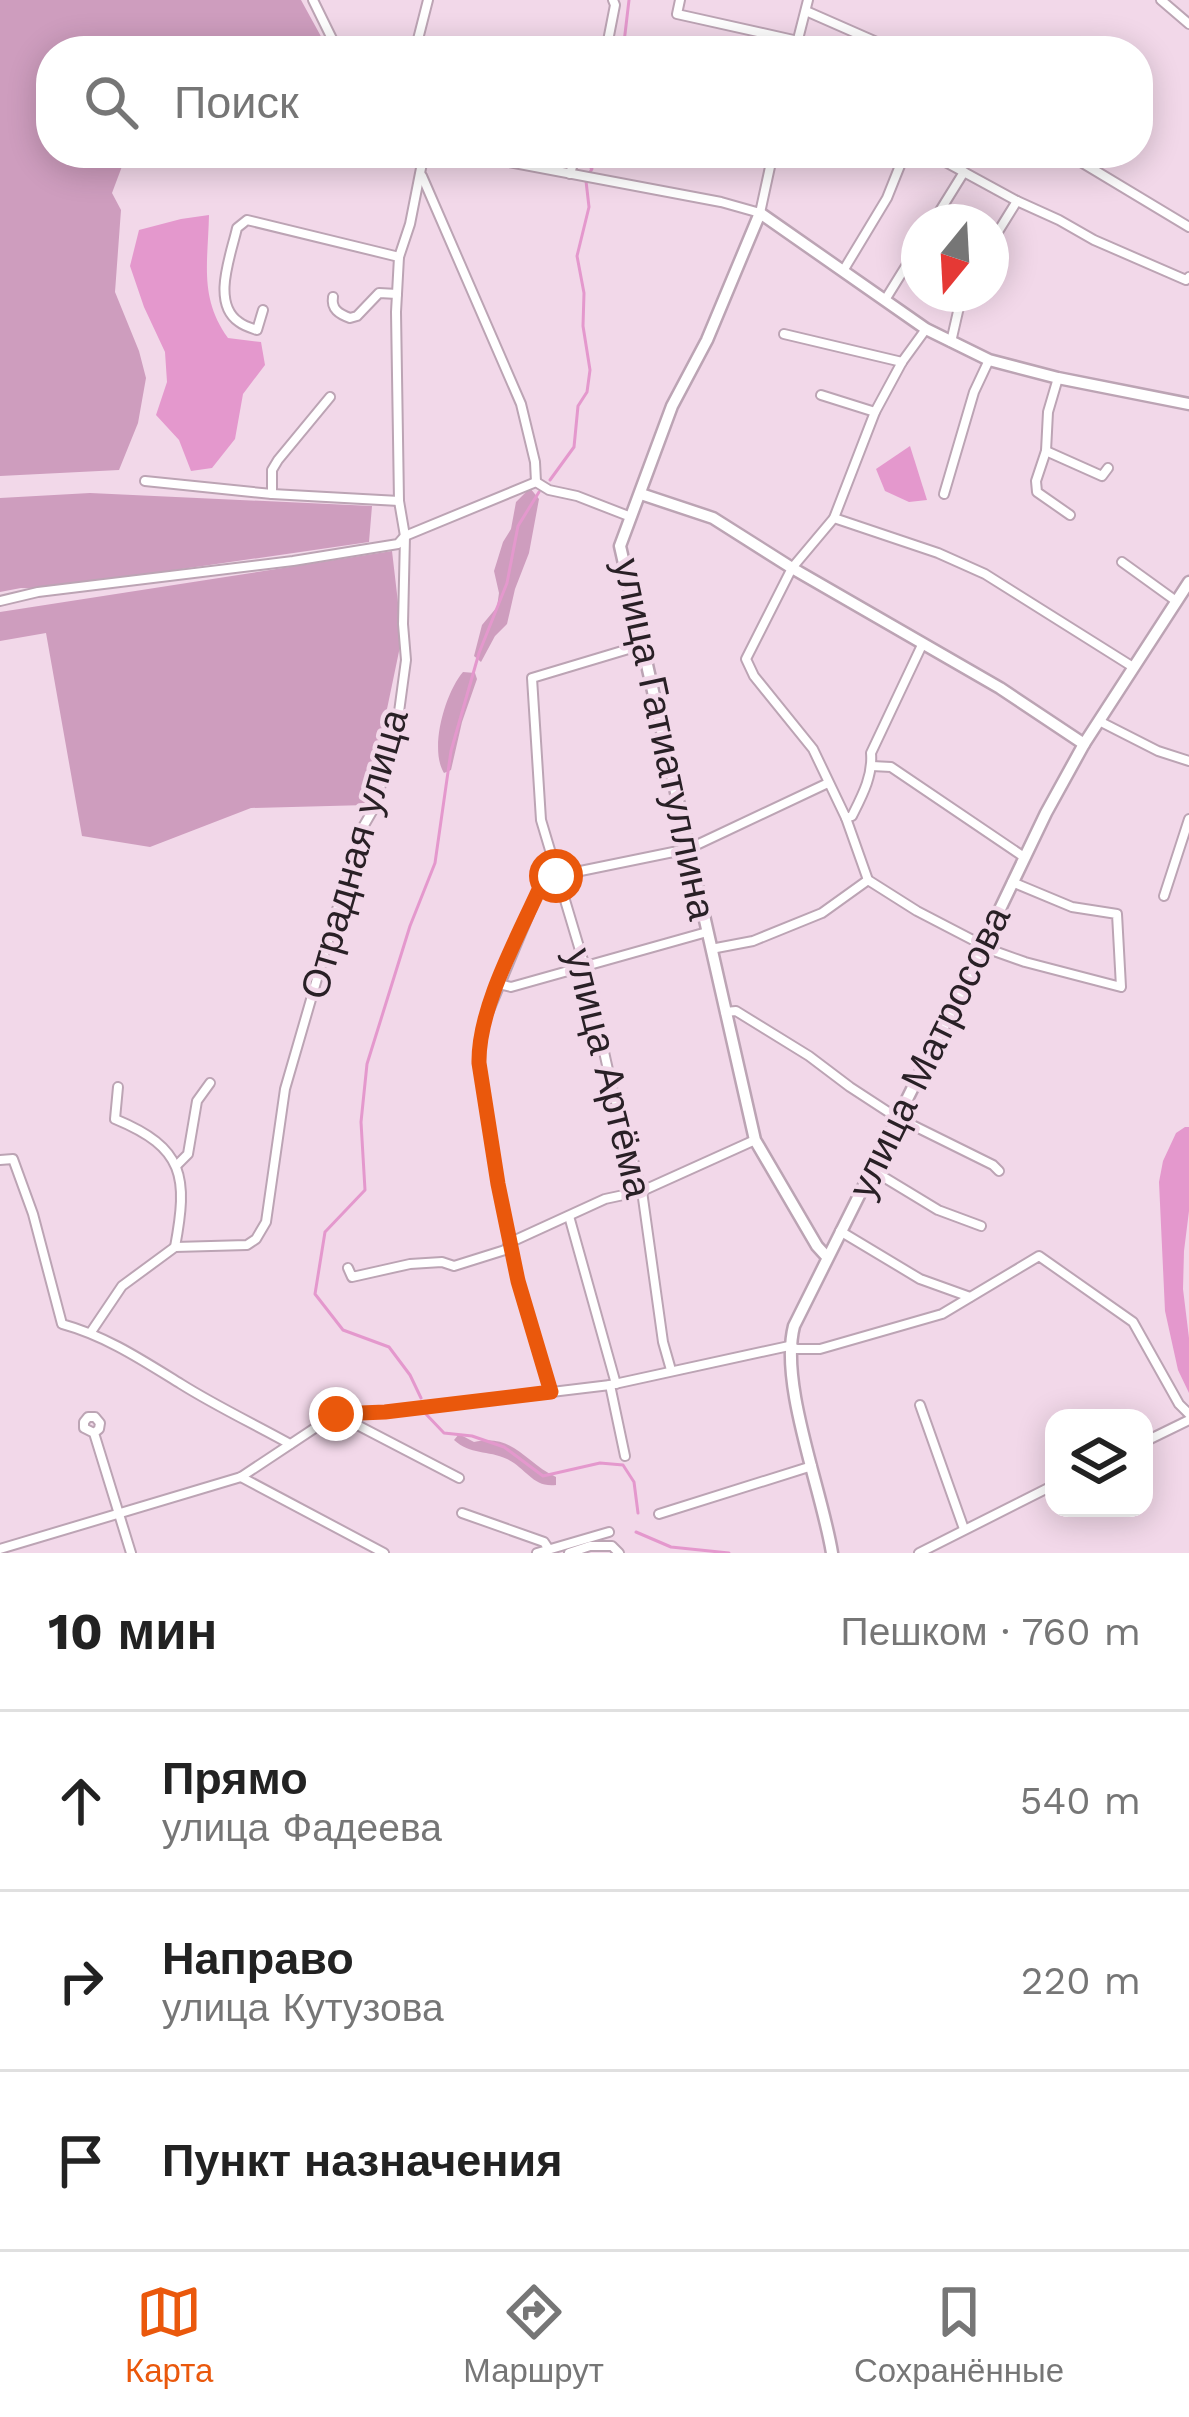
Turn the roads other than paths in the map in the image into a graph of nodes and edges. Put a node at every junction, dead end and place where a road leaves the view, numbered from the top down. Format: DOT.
graph roads {
  1 [pos="313,0"];
  2 [pos="428,0"];
  3 [pos="614,0"];
  4 [pos="680,0"];
  5 [pos="808,0"];
  6 [pos="1161,0"];
  7 [pos="806,11"];
  8 [pos="1189,24"];
  9 [pos="331,36"];
  10 [pos="419,36"];
  11 [pos="609,36"];
  12 [pos="758,36"];
  13 [pos="799,36"];
  14 [pos="863,36"];
  15 [pos="421,168"];
  16 [pos="539,168"];
  17 [pos="572,168"];
  18 [pos="770,168"];
  19 [pos="899,168"];
  20 [pos="957,168"];
  21 [pos="1091,168"];
  22 [pos="420,172"];
  23 [pos="964,172"];
  24 [pos="570,174"];
  25 [pos="1016,201"];
  26 [pos="944,204"];
  27 [pos="760,213"];
  28 [pos="1009,213"];
  29 [pos="1189,227"];
  30 [pos="399,257"];
  31 [pos="843,271"];
  32 [pos="901,274"];
  33 [pos="1189,278"];
  34 [pos="397,294"];
  35 [pos="333,297"];
  36 [pos="885,300"];
  37 [pos="263,310"];
  38 [pos="958,312"];
  39 [pos="926,329"];
  40 [pos="784,334"];
  41 [pos="951,342"];
  42 [pos="989,360"];
  43 [pos="902,362"];
  44 [pos="1058,378"];
  45 [pos="821,395"];
  46 [pos="330,397"];
  47 [pos="1189,404"];
  48 [pos="875,412"];
  49 [pos="1046,451"];
  50 [pos="1108,468"];
  51 [pos="145,481"];
  52 [pos="536,482"];
  53 [pos="272,494"];
  54 [pos="641,494"];
  55 [pos="944,494"];
  56 [pos="399,501"];
  57 [pos="1070,515"];
  58 [pos="631,518"];
  59 [pos="834,518"];
  60 [pos="405,536"];
  61 [pos="1122,562"];
  62 [pos="793,568"];
  63 [pos="1189,581"];
  64 [pos="0,601"];
  65 [pos="1176,601"];
  66 [pos="644,645"];
  67 [pos="922,645"];
  68 [pos="1133,667"];
  69 [pos="1099,721"];
  70 [pos="1084,744"];
  71 [pos="1189,761"];
  72 [pos="872,766"];
  73 [pos="828,783"];
  74 [pos="846,818"];
  75 [pos="1189,819"];
  76 [pos="688,849"];
  77 [pos="1024,857"];
  78 [pos="556,876"];
  79 [pos="868,880"];
  80 [pos="1012,882"];
  81 [pos="1164,896"];
  82 [pos="707,932"];
  83 [pos="984,943"];
  84 [pos="711,949"];
  85 [pos="585,967"];
  86 [pos="499,984"];
  87 [pos="725,1012"];
  88 [pos="210,1083"];
  89 [pos="118,1087"];
  90 [pos="896,1117"];
  91 [pos="755,1140"];
  92 [pos="0,1160"];
  93 [pos="176,1166"];
  94 [pos="872,1170"];
  95 [pos="999,1171"];
  96 [pos="642,1191"];
  97 [pos="568,1216"];
  98 [pos="981,1226"];
  99 [pos="841,1232"];
  100 [pos="511,1242"];
  101 [pos="175,1247"];
  102 [pos="827,1257"];
  103 [pos="348,1268"];
  104 [pos="972,1298"];
  105 [pos="92,1332"];
  106 [pos="789,1346"];
  107 [pos="671,1370"];
  108 [pos="613,1384"];
  109 [pos="551,1392"];
  110 [pos="920,1406"];
  111 [pos="336,1414"];
  112 [pos="1189,1417"];
  113 [pos="94,1433"];
  114 [pos="1153,1437"];
  115 [pos="290,1444"];
  116 [pos="625,1456"];
  117 [pos="812,1466"];
  118 [pos="241,1477"];
  119 [pos="459,1478"];
  120 [pos="1045,1489"];
  121 [pos="462,1513"];
  122 [pos="120,1514"];
  123 [pos="659,1514"];
  124 [pos="964,1529"];
  125 [pos="609,1532"];
  126 [pos="548,1548"];
  127 [pos="0,1550"];
  128 [pos="131,1553"];
  129 [pos="384,1553"];
  130 [pos="537,1553"];
  131 [pos="569,1553"];
  132 [pos="619,1553"];
  133 [pos="832,1553"];
  134 [pos="919,1553"];
  1 -- 9 [label="street"];
  2 -- 10 [label="street"];
  3 -- 11 [label="street"];
  4 -- 12 [label="street"];
  5 -- 7 [label="street"];
  6 -- 8 [label="street"];
  7 -- 13 [label="street"];
  7 -- 14 [label="street"];
  15 -- 22 [label="street, Отрадная улица"];
  16 -- 24 [label="street"];
  17 -- 24 [label="street"];
  18 -- 27 [label="street, улица Гатиатуллина"];
  19 -- 31 [label="street"];
  20 -- 23 [label="street"];
  21 -- 29 [label="street"];
  22 -- 30 [label="street, Отрадная улица"];
  22 -- 52 [label="street"];
  23 -- 25 [label="street"];
  23 -- 26 [label="street"];
  24 -- 27 [label="street"];
  25 -- 28 [label="street"];
  25 -- 33 [label="street"];
  27 -- 31 [label="street"];
  27 -- 54 [label="street, улица Гатиатуллина"];
  30 -- 34 [label="street, Отрадная улица"];
  30 -- 37 [label="street"];
  31 -- 36 [label="street"];
  32 -- 36 [label="street"];
  34 -- 35 [label="street"];
  34 -- 56 [label="street, Отрадная улица"];
  36 -- 39 [label="street"];
  38 -- 41 [label="street"];
  39 -- 41 [label="street"];
  39 -- 43 [label="street"];
  40 -- 43 [label="street"];
  41 -- 42 [label="street"];
  42 -- 44 [label="street"];
  42 -- 55 [label="street"];
  43 -- 48 [label="street"];
  44 -- 47 [label="street"];
  44 -- 49 [label="street"];
  45 -- 48 [label="street"];
  46 -- 53 [label="street"];
  48 -- 59 [label="street"];
  49 -- 50 [label="street"];
  49 -- 57 [label="street"];
  51 -- 53 [label="street"];
  52 -- 58 [label="street"];
  52 -- 60 [label="street"];
  53 -- 56 [label="street"];
  54 -- 58 [label="street, улица Гатиатуллина"];
  54 -- 62 [label="street"];
  56 -- 60 [label="street, Отрадная улица"];
  58 -- 66 [label="street, улица Гатиатуллина"];
  59 -- 62 [label="street"];
  59 -- 68 [label="street"];
  60 -- 64 [label="street"];
  60 -- 101 [label="street, Отрадная улица"];
  61 -- 65 [label="street"];
  62 -- 67 [label="street"];
  62 -- 73 [label="street"];
  63 -- 65 [label="street, улица Матросова"];
  65 -- 68 [label="street, улица Матросова"];
  66 -- 76 [label="street, улица Гатиатуллина"];
  66 -- 78 [label="street, улица Артёма"];
  67 -- 70 [label="street"];
  67 -- 72 [label="street"];
  68 -- 69 [label="street, улица Матросова"];
  69 -- 70 [label="street, улица Матросова"];
  69 -- 71 [label="street"];
  70 -- 77 [label="street, улица Матросова"];
  72 -- 74 [label="street"];
  72 -- 77 [label="street"];
  73 -- 74 [label="street"];
  73 -- 76 [label="street"];
  74 -- 79 [label="street"];
  75 -- 81 [label="street"];
  76 -- 78 [label="street"];
  76 -- 82 [label="street, улица Гатиатуллина"];
  77 -- 80 [label="street, улица Матросова"];
  78 -- 85 [label="street, улица Артёма"];
  78 -- 86 [label="street"];
  79 -- 83 [label="street"];
  79 -- 84 [label="street"];
  80 -- 83 [label="street, улица Матросова"];
  80 -- 83 [label="street"];
  82 -- 84 [label="street, улица Гатиатуллина"];
  82 -- 85 [label="street"];
  83 -- 90 [label="street, улица Матросова"];
  84 -- 87 [label="street, улица Гатиатуллина"];
  85 -- 86 [label="street"];
  85 -- 96 [label="street, улица Артёма"];
  86 -- 100 [label="street"];
  87 -- 90 [label="street"];
  87 -- 91 [label="street, улица Гатиатуллина"];
  88 -- 93 [label="street"];
  89 -- 93 [label="street"];
  90 -- 94 [label="street, улица Матросова"];
  90 -- 95 [label="street"];
  91 -- 96 [label="street"];
  91 -- 102 [label="street, улица Гатиатуллина"];
  92 -- 105 [label="street"];
  93 -- 101 [label="street"];
  94 -- 98 [label="street"];
  94 -- 99 [label="street, улица Матросова"];
  96 -- 97 [label="street"];
  96 -- 107 [label="street, улица Артёма"];
  97 -- 100 [label="street"];
  97 -- 108 [label="street"];
  99 -- 102 [label="street, улица Матросова"];
  99 -- 104 [label="street"];
  100 -- 103 [label="street"];
  100 -- 109 [label="street"];
  101 -- 105 [label="street"];
  102 -- 106 [label="street, улица Матросова"];
  104 -- 106 [label="street"];
  104 -- 112 [label="street"];
  105 -- 115 [label="street"];
  106 -- 107 [label="street"];
  106 -- 117 [label="street"];
  107 -- 108 [label="street"];
  108 -- 109 [label="street"];
  108 -- 116 [label="street"];
  109 -- 111 [label="street"];
  110 -- 124 [label="street"];
  111 -- 115 [label="street"];
  111 -- 119 [label="street"];
  112 -- 114 [label="street"];
  113 -- 122 [label="street"];
  115 -- 118 [label="street"];
  117 -- 123 [label="street"];
  117 -- 133 [label="street"];
  118 -- 122 [label="street"];
  118 -- 129 [label="street"];
  120 -- 124 [label="street"];
  121 -- 126 [label="street"];
  122 -- 127 [label="street"];
  122 -- 128 [label="street"];
  124 -- 134 [label="street"];
  125 -- 126 [label="street"];
  126 -- 130 [label="street"];
  131 -- 132 [label="street"];
}
